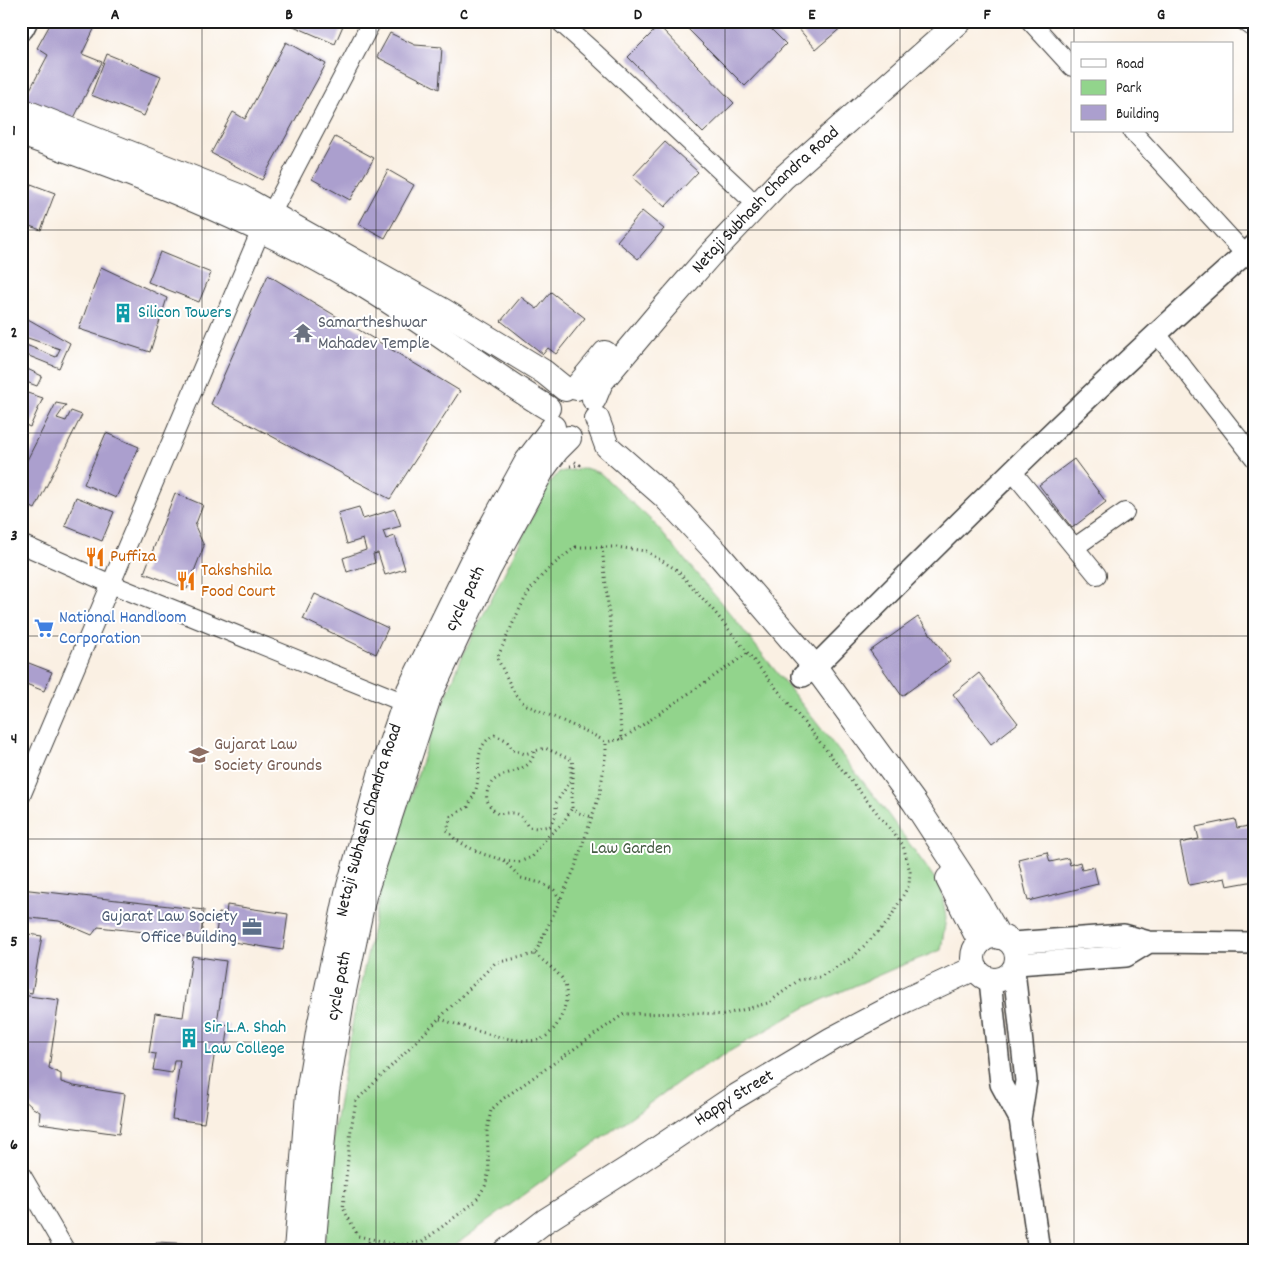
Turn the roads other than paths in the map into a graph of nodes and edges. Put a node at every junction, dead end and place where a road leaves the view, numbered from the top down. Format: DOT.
graph roads {
  1 [pos="24,21"];
  2 [pos="372,21"];
  3 [pos="559,21"];
  4 [pos="936,21"];
  5 [pos="960,21"];
  6 [pos="1030,21"];
  7 [pos="1244,21"];
  8 [pos="21,27"];
  9 [pos="1255,29"];
  10 [pos="1071,65"];
  11 [pos="21,110"];
  12 [pos="1133,132"];
  13 [pos="21,134"];
  14 [pos="746,195"];
  15 [pos="266,222"];
  16 [pos="1250,250"];
  17 [pos="1157,334"];
  18 [pos="573,413"];
  19 [pos="1255,459"];
  20 [pos="1012,471"];
  21 [pos="1125,512"];
  22 [pos="21,544"];
  23 [pos="1075,547"];
  24 [pos="1097,575"];
  25 [pos="112,584"];
  26 [pos="809,671"];
  27 [pos="405,703"];
  28 [pos="21,796"];
  29 [pos="1255,944"];
  30 [pos="1004,951"];
  31 [pos="982,974"];
  32 [pos="1020,1119"];
  33 [pos="21,1174"];
  34 [pos="66,1251"];
  35 [pos="296,1251"];
  36 [pos="313,1251"];
  37 [pos="506,1251"];
  38 [pos="1039,1251"];
  1 -- 8 [label="main road"];
  2 -- 15 [label="street"];
  3 -- 14 [label="street"];
  4 -- 14 [label="main road, Netaji Subhash Chandra Road"];
  5 -- 18 [label="main road, Netaji Subhash Chandra Road"];
  6 -- 10 [label="street"];
  7 -- 9 [label="street"];
  11 -- 15 [label="main road"];
  12 -- 16 [label="street"];
  13 -- 15 [label="main road"];
  14 -- 18 [label="main road, Netaji Subhash Chandra Road"];
  15 -- 18 [label="main road"];
  15 -- 25 [label="street"];
  16 -- 17 [label="street"];
  17 -- 19 [label="street"];
  17 -- 20 [label="street"];
  18 -- 26 [label="main road"];
  18 -- 27 [label="main road, Netaji Subhash Chandra Road"];
  18 -- 36 [label="main road, Netaji Subhash Chandra Road"];
  20 -- 23 [label="street"];
  20 -- 26 [label="street"];
  21 -- 23 [label="street"];
  22 -- 25 [label="street"];
  23 -- 24 [label="street"];
  25 -- 27 [label="street"];
  25 -- 28 [label="street"];
  26 -- 30 [label="main road"];
  27 -- 35 [label="main road, Netaji Subhash Chandra Road"];
  29 -- 30 [label="street"];
  30 -- 31 [label="main road, Happy Street"];
  30 -- 31 [label="main road"];
  30 -- 32 [label="street"];
  31 -- 32 [label="street"];
  31 -- 37 [label="main road, Happy Street"];
  32 -- 38 [label="street"];
  33 -- 34 [label="street"];
}
